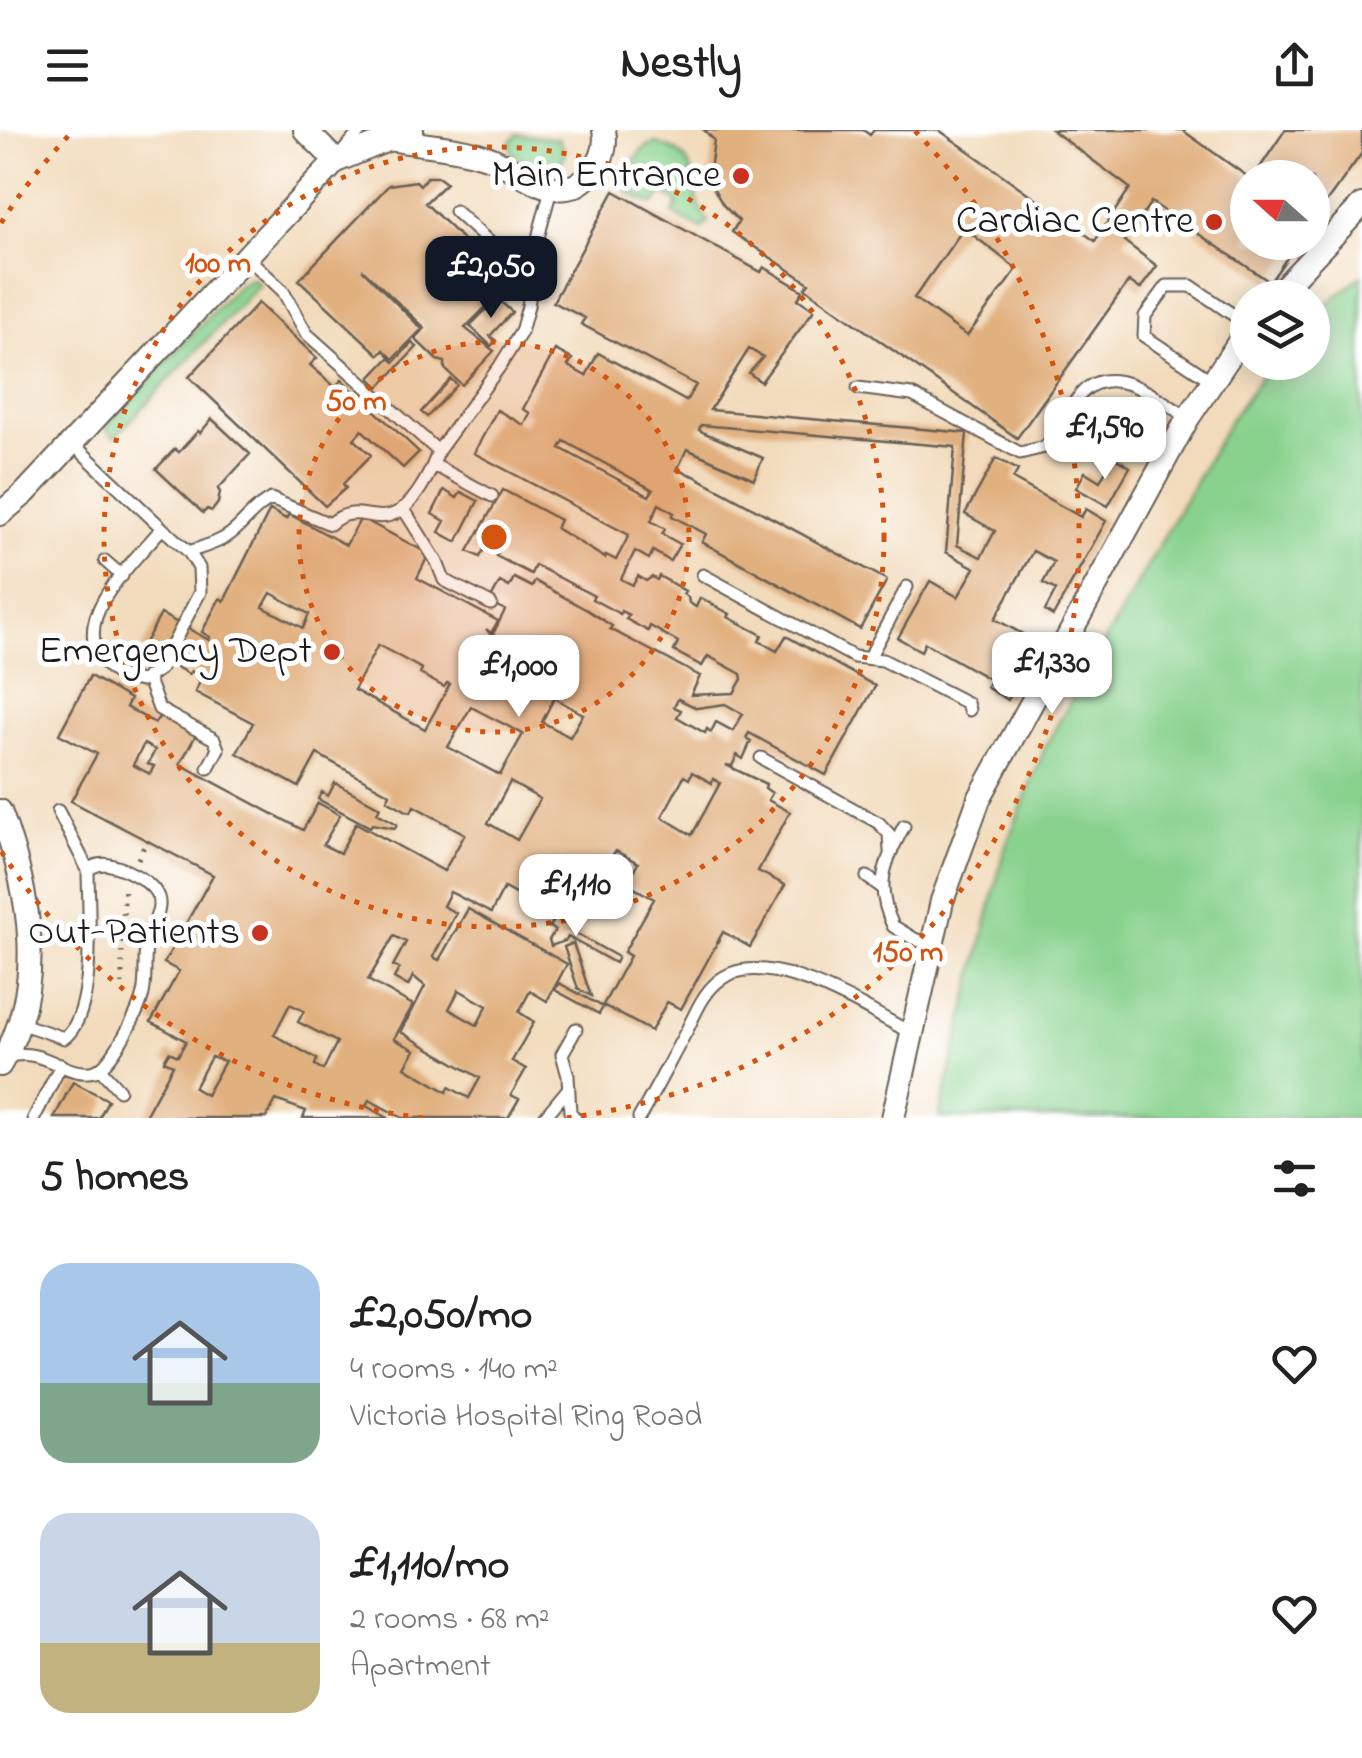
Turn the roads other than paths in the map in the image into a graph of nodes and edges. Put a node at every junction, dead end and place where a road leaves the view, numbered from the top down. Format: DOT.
graph roads {
  1 [pos="305,130"];
  2 [pos="361,130"];
  3 [pos="604,130"];
  4 [pos="403,135"];
  5 [pos="336,161"];
  6 [pos="551,188"];
  7 [pos="1362,205"];
  8 [pos="455,211"];
  9 [pos="248,258"];
  10 [pos="1172,272"];
  11 [pos="531,280"];
  12 [pos="1291,280"];
  13 [pos="1167,286"];
  14 [pos="1230,314"];
  15 [pos="1230,354"];
  16 [pos="1212,381"];
  17 [pos="858,388"];
  18 [pos="1188,418"];
  19 [pos="72,442"];
  20 [pos="438,451"];
  21 [pos="434,465"];
  22 [pos="492,496"];
  23 [pos="403,508"];
  24 [pos="0,514"];
  25 [pos="162,528"];
  26 [pos="189,552"];
  27 [pos="105,561"];
  28 [pos="704,575"];
  29 [pos="122,576"];
  30 [pos="907,587"];
  31 [pos="490,604"];
  32 [pos="869,658"];
  33 [pos="147,677"];
  34 [pos="969,710"];
  35 [pos="761,758"];
  36 [pos="208,768"];
  37 [pos="0,812"];
  38 [pos="58,812"];
  39 [pos="904,826"];
  40 [pos="890,852"];
  41 [pos="88,870"];
  42 [pos="867,877"];
  43 [pos="880,886"];
  44 [pos="931,942"];
  45 [pos="19,1022"];
  46 [pos="576,1029"];
  47 [pos="914,1034"];
  48 [pos="2,1062"];
  49 [pos="61,1066"];
  50 [pos="100,1069"];
  51 [pos="568,1088"];
  52 [pos="119,1090"];
  53 [pos="34,1118"];
  54 [pos="544,1118"];
  55 [pos="575,1118"];
  56 [pos="639,1118"];
  57 [pos="893,1118"];
  1 -- 5 [label="street"];
  2 -- 5 [label="lane"];
  3 -- 6 [label="street"];
  4 -- 5 [label="street"];
  4 -- 6 [label="street"];
  5 -- 9 [label="street"];
  6 -- 11 [label="lane"];
  7 -- 12 [label="street"];
  8 -- 11 [label="lane"];
  9 -- 19 [label="street"];
  9 -- 20 [label="lane"];
  10 -- 13 [label="lane"];
  11 -- 20 [label="lane"];
  13 -- 14 [label="lane"];
  13 -- 16 [label="lane"];
  15 -- 16 [label="street"];
  16 -- 18 [label="street"];
  17 -- 18 [label="lane"];
  18 -- 44 [label="street"];
  19 -- 24 [label="street"];
  19 -- 25 [label="lane"];
  20 -- 21 [label="lane"];
  21 -- 22 [label="lane"];
  21 -- 23 [label="lane"];
  23 -- 26 [label="lane"];
  23 -- 31 [label="lane"];
  25 -- 26 [label="lane"];
  25 -- 29 [label="lane"];
  26 -- 33 [label="lane"];
  27 -- 29 [label="lane"];
  28 -- 32 [label="lane"];
  29 -- 33 [label="lane"];
  30 -- 32 [label="lane"];
  32 -- 34 [label="lane"];
  33 -- 36 [label="lane"];
  35 -- 40 [label="lane"];
  37 -- 45 [label="street"];
  38 -- 41 [label="lane"];
  39 -- 40 [label="lane"];
  40 -- 43 [label="lane"];
  41 -- 45 [label="lane"];
  41 -- 50 [label="lane"];
  42 -- 43 [label="lane"];
  43 -- 44 [label="lane"];
  44 -- 47 [label="street"];
  45 -- 48 [label="street"];
  46 -- 51 [label="lane"];
  47 -- 56 [label="lane"];
  47 -- 57 [label="street"];
  48 -- 49 [label="lane"];
  49 -- 50 [label="lane"];
  49 -- 53 [label="lane"];
  50 -- 52 [label="lane"];
  51 -- 54 [label="lane"];
  51 -- 55 [label="lane"];
}
